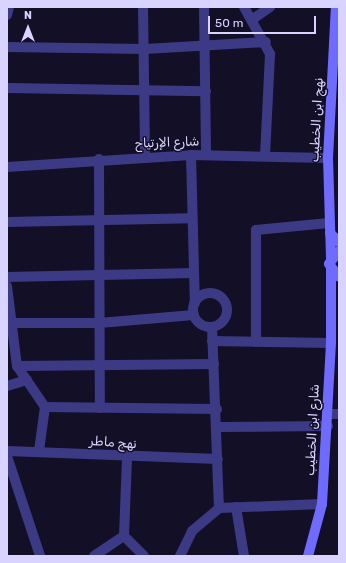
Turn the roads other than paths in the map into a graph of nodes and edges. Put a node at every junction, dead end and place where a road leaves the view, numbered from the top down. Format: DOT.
graph roads {
  1 [pos="9,7"];
  2 [pos="143,7"];
  3 [pos="204,7"];
  4 [pos="244,7"];
  5 [pos="270,7"];
  6 [pos="336,7"];
  7 [pos="7,15"];
  8 [pos="253,19"];
  9 [pos="266,42"];
  10 [pos="7,47"];
  11 [pos="205,47"];
  12 [pos="145,49"];
  13 [pos="7,88"];
  14 [pos="145,90"];
  15 [pos="206,91"];
  16 [pos="191,155"];
  17 [pos="206,155"];
  18 [pos="265,155"];
  19 [pos="145,157"];
  20 [pos="328,158"];
  21 [pos="99,159"];
  22 [pos="7,167"];
  23 [pos="192,218"];
  24 [pos="98,220"];
  25 [pos="7,222"];
  26 [pos="329,223"];
  27 [pos="330,234"];
  28 [pos="339,242"];
  29 [pos="339,251"];
  30 [pos="330,264"];
  31 [pos="193,273"];
  32 [pos="98,276"];
  33 [pos="339,276"];
  34 [pos="7,277"];
  35 [pos="7,286"];
  36 [pos="339,290"];
  37 [pos="195,303"];
  38 [pos="331,303"];
  39 [pos="194,315"];
  40 [pos="10,323"];
  41 [pos="99,323"];
  42 [pos="212,327"];
  43 [pos="212,341"];
  44 [pos="256,342"];
  45 [pos="331,343"];
  46 [pos="214,364"];
  47 [pos="17,366"];
  48 [pos="100,366"];
  49 [pos="28,380"];
  50 [pos="7,386"];
  51 [pos="45,407"];
  52 [pos="100,408"];
  53 [pos="217,409"];
  54 [pos="328,414"];
  55 [pos="339,414"];
  56 [pos="328,426"];
  57 [pos="217,428"];
  58 [pos="7,451"];
  59 [pos="39,451"];
  60 [pos="7,456"];
  61 [pos="127,458"];
  62 [pos="218,459"];
  63 [pos="322,504"];
  64 [pos="219,508"];
  65 [pos="236,508"];
  66 [pos="124,536"];
  67 [pos="40,556"];
  68 [pos="94,556"];
  69 [pos="144,556"];
  70 [pos="180,556"];
  71 [pos="244,556"];
  72 [pos="308,556"];
  1 -- 7 [label="street"];
  2 -- 12 [label="street"];
  3 -- 11 [label="street"];
  4 -- 8 [label="street"];
  5 -- 8 [label="street"];
  6 -- 20 [label="street, نهج ابن الخطيب"];
  8 -- 9 [label="street"];
  9 -- 11 [label="street"];
  9 -- 18 [label="street"];
  10 -- 12 [label="street"];
  11 -- 12 [label="street"];
  11 -- 15 [label="street"];
  12 -- 14 [label="street"];
  13 -- 14 [label="street"];
  14 -- 15 [label="street"];
  14 -- 19 [label="street"];
  15 -- 17 [label="street"];
  16 -- 17 [label="street, شارع الإرتياح"];
  16 -- 19 [label="street, شارع الإرتياح"];
  16 -- 23 [label="street"];
  17 -- 18 [label="street, شارع الإرتياح"];
  18 -- 20 [label="street, شارع الإرتياح"];
  19 -- 21 [label="street, شارع الإرتياح"];
  20 -- 26 [label="street, نهج ابن الخطيب"];
  21 -- 22 [label="street, شارع الإرتياح"];
  21 -- 24 [label="street"];
  23 -- 24 [label="street"];
  23 -- 31 [label="street"];
  24 -- 25 [label="street"];
  24 -- 32 [label="street"];
  26 -- 27 [label="street, نهج ابن الخطيب"];
  26 -- 44 [label="street"];
  27 -- 28 [label="street"];
  27 -- 30 [label="street, نهج ابن الخطيب"];
  29 -- 30 [label="street"];
  30 -- 33 [label="street"];
  30 -- 38 [label="street, نهج ابن الخطيب"];
  31 -- 32 [label="street"];
  31 -- 37 [label="street"];
  32 -- 34 [label="street"];
  32 -- 41 [label="street"];
  35 -- 40 [label="street"];
  36 -- 38 [label="street"];
  37 -- 39 [label="street"];
  37 -- 42 [label="street"];
  38 -- 45 [label="street, شارع ابن الخطيب"];
  39 -- 41 [label="street"];
  39 -- 42 [label="street"];
  40 -- 41 [label="street"];
  40 -- 47 [label="street"];
  41 -- 48 [label="street"];
  42 -- 43 [label="street"];
  43 -- 44 [label="street"];
  43 -- 46 [label="street"];
  44 -- 45 [label="street"];
  45 -- 54 [label="street, شارع ابن الخطيب"];
  46 -- 48 [label="street"];
  46 -- 53 [label="street"];
  47 -- 48 [label="street"];
  47 -- 49 [label="street"];
  48 -- 52 [label="street"];
  49 -- 50 [label="street"];
  49 -- 51 [label="street"];
  51 -- 52 [label="street"];
  51 -- 59 [label="street"];
  52 -- 53 [label="street"];
  53 -- 57 [label="street"];
  54 -- 55 [label="street"];
  54 -- 56 [label="street, شارع ابن الخطيب"];
  56 -- 57 [label="street"];
  56 -- 63 [label="street, شارع ابن الخطيب"];
  57 -- 62 [label="street"];
  58 -- 59 [label="street, نهج ماطر"];
  59 -- 61 [label="street, نهج ماطر"];
  60 -- 67 [label="street"];
  61 -- 62 [label="street, نهج ماطر"];
  61 -- 66 [label="street"];
  62 -- 64 [label="street"];
  63 -- 65 [label="street"];
  63 -- 72 [label="street, شارع ابن الخطيب"];
  64 -- 65 [label="street"];
  64 -- 70 [label="street"];
  65 -- 71 [label="street"];
  66 -- 68 [label="street"];
  66 -- 69 [label="street"];
}
